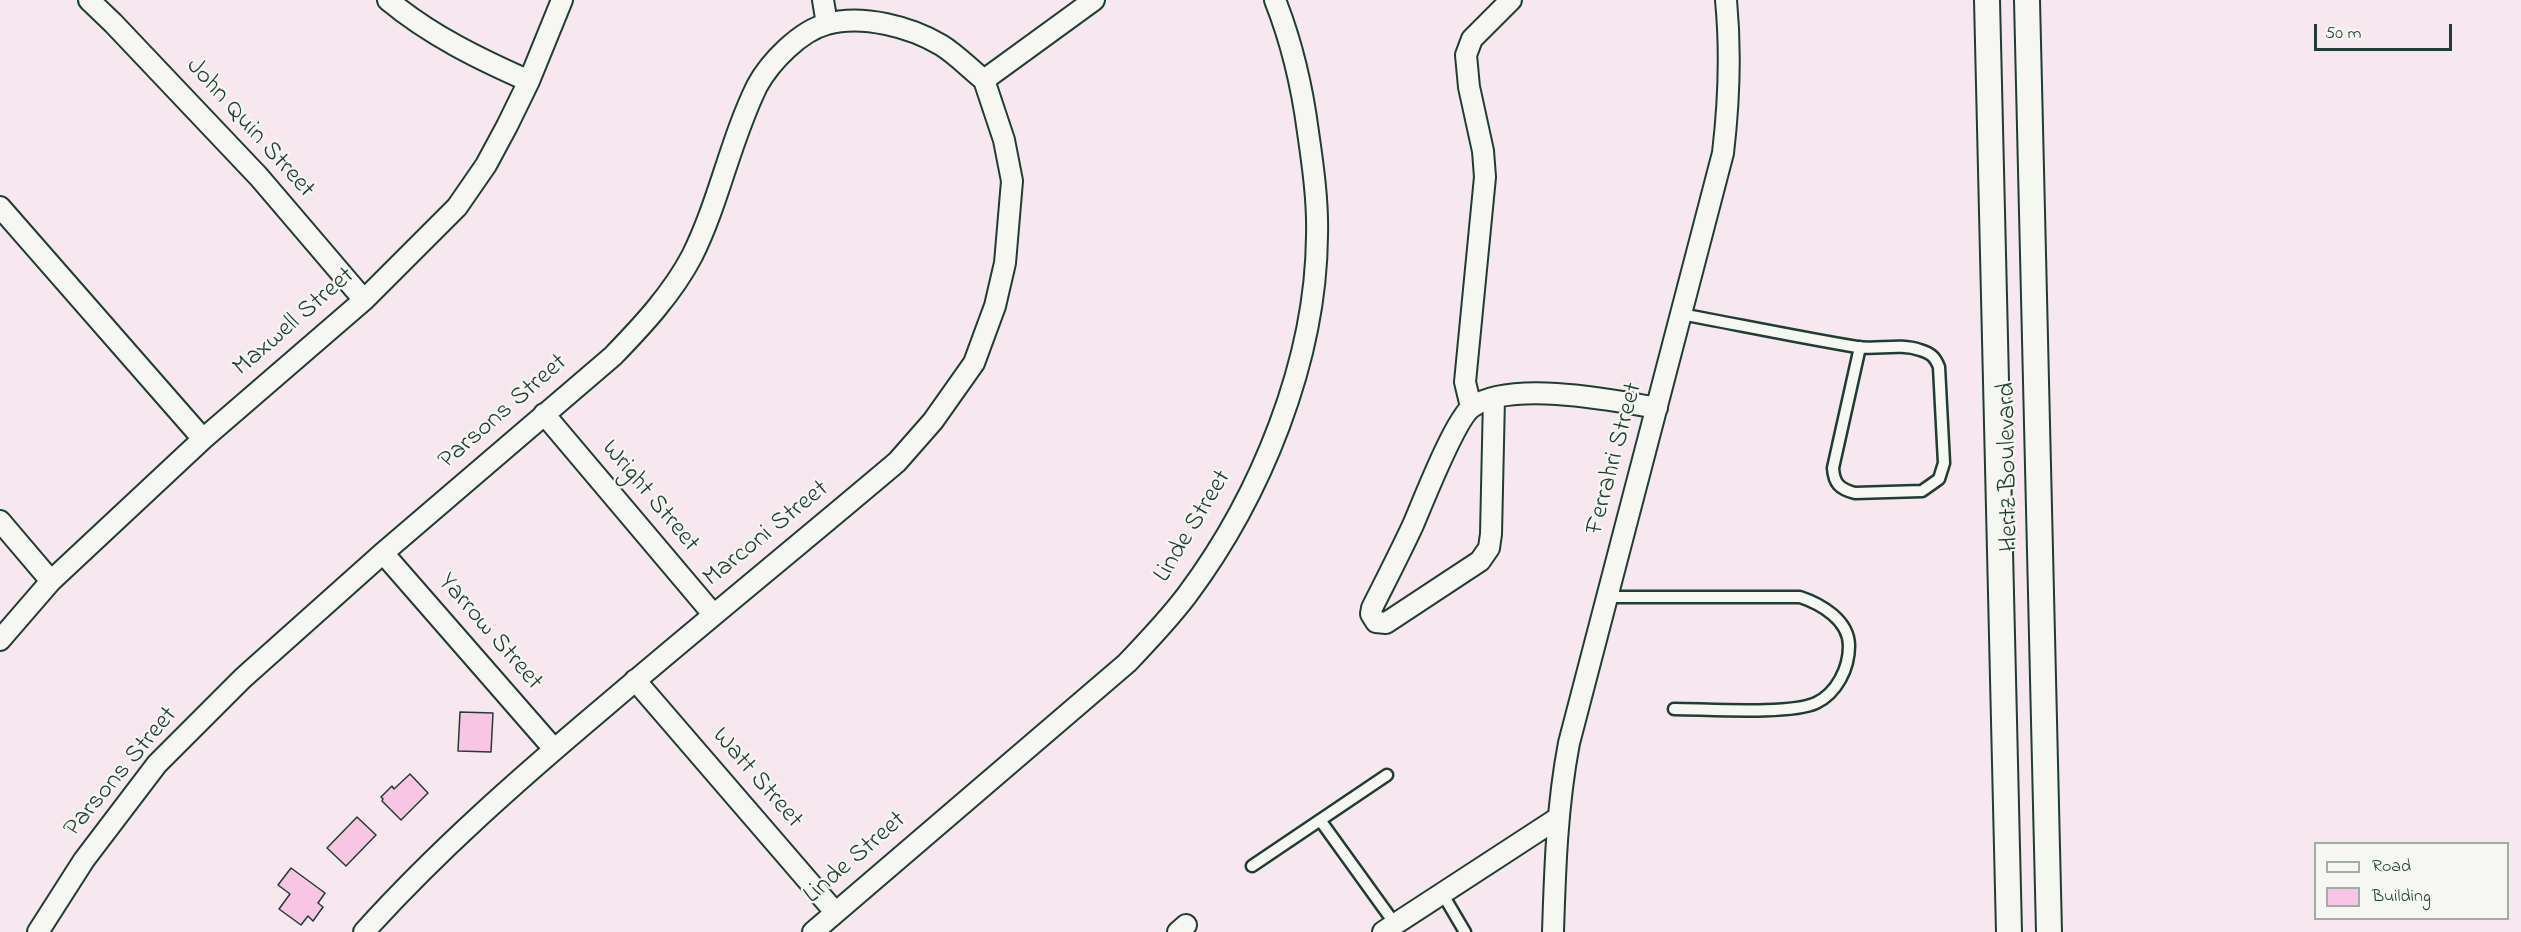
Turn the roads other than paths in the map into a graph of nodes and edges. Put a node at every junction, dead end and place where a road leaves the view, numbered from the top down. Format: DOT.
graph roads {
  1 [pos="89,0"];
  2 [pos="388,0"];
  3 [pos="562,0"];
  4 [pos="823,0"];
  5 [pos="1094,0"];
  6 [pos="1275,0"];
  7 [pos="1511,0"];
  8 [pos="1726,0"];
  9 [pos="1987,0"];
  10 [pos="2027,0"];
  11 [pos="827,24"];
  12 [pos="984,80"];
  13 [pos="529,81"];
  14 [pos="0,207"];
  15 [pos="364,300"];
  16 [pos="1681,314"];
  17 [pos="1996,342"];
  18 [pos="2036,342"];
  19 [pos="1860,347"];
  20 [pos="1494,398"];
  21 [pos="1471,407"];
  22 [pos="1657,408"];
  23 [pos="544,414"];
  24 [pos="203,439"];
  25 [pos="0,521"];
  26 [pos="383,553"];
  27 [pos="51,581"];
  28 [pos="1608,597"];
  29 [pos="713,614"];
  30 [pos="0,640"];
  31 [pos="635,680"];
  32 [pos="1674,709"];
  33 [pos="554,749"];
  34 [pos="1387,775"];
  35 [pos="1558,818"];
  36 [pos="1320,820"];
  37 [pos="1252,866"];
  38 [pos="1442,893"];
  39 [pos="835,912"];
  40 [pos="1389,928"];
  41 [pos="38,932"];
  42 [pos="364,932"];
  43 [pos="813,932"];
  44 [pos="1465,932"];
  45 [pos="1553,932"];
  46 [pos="2008,932"];
  47 [pos="2049,932"];
  1 -- 15 [label="street, John Quin Street"];
  2 -- 13 [label="street"];
  3 -- 13 [label="street, Maxwell Street"];
  4 -- 11 [label="street"];
  5 -- 12 [label="street"];
  6 -- 39 [label="street, Linde Street"];
  7 -- 21 [label="street"];
  8 -- 16 [label="street, Ferrahri Street"];
  9 -- 17 [label="street, Hertz Boulevard"];
  10 -- 18 [label="street, Hertz Boulevard"];
  11 -- 12 [label="street, Parsons Street"];
  11 -- 23 [label="street, Parsons Street"];
  12 -- 29 [label="street, Marconi Street"];
  13 -- 15 [label="street, Maxwell Street"];
  14 -- 24 [label="street"];
  15 -- 24 [label="street, Maxwell Street"];
  16 -- 19 [label="lane"];
  16 -- 22 [label="street, Ferrahri Street"];
  17 -- 18 [label="street"];
  17 -- 46 [label="street, Hertz Boulevard"];
  18 -- 47 [label="street, Hertz Boulevard"];
  19 -- 19 [label="lane"];
  20 -- 21 [label="street"];
  20 -- 21 [label="street"];
  20 -- 22 [label="street"];
  22 -- 28 [label="street, Ferrahri Street"];
  23 -- 26 [label="street, Parsons Street"];
  23 -- 29 [label="street, Wright Street"];
  24 -- 27 [label="street, Maxwell Street"];
  25 -- 27 [label="street"];
  26 -- 33 [label="street, Yarrow Street"];
  26 -- 41 [label="street, Parsons Street"];
  27 -- 30 [label="street, Maxwell Street"];
  28 -- 32 [label="lane"];
  28 -- 35 [label="street, Ferrahri Street"];
  29 -- 31 [label="street, Marconi Street"];
  31 -- 33 [label="street, Marconi Street"];
  31 -- 39 [label="street, Watt Street"];
  33 -- 42 [label="street, Marconi Street"];
  34 -- 36 [label="lane"];
  35 -- 38 [label="street"];
  35 -- 45 [label="street, Ferrahri Street"];
  36 -- 37 [label="lane"];
  36 -- 40 [label="lane"];
  38 -- 40 [label="street"];
  38 -- 44 [label="lane"];
  39 -- 43 [label="street, Linde Street"];
}
